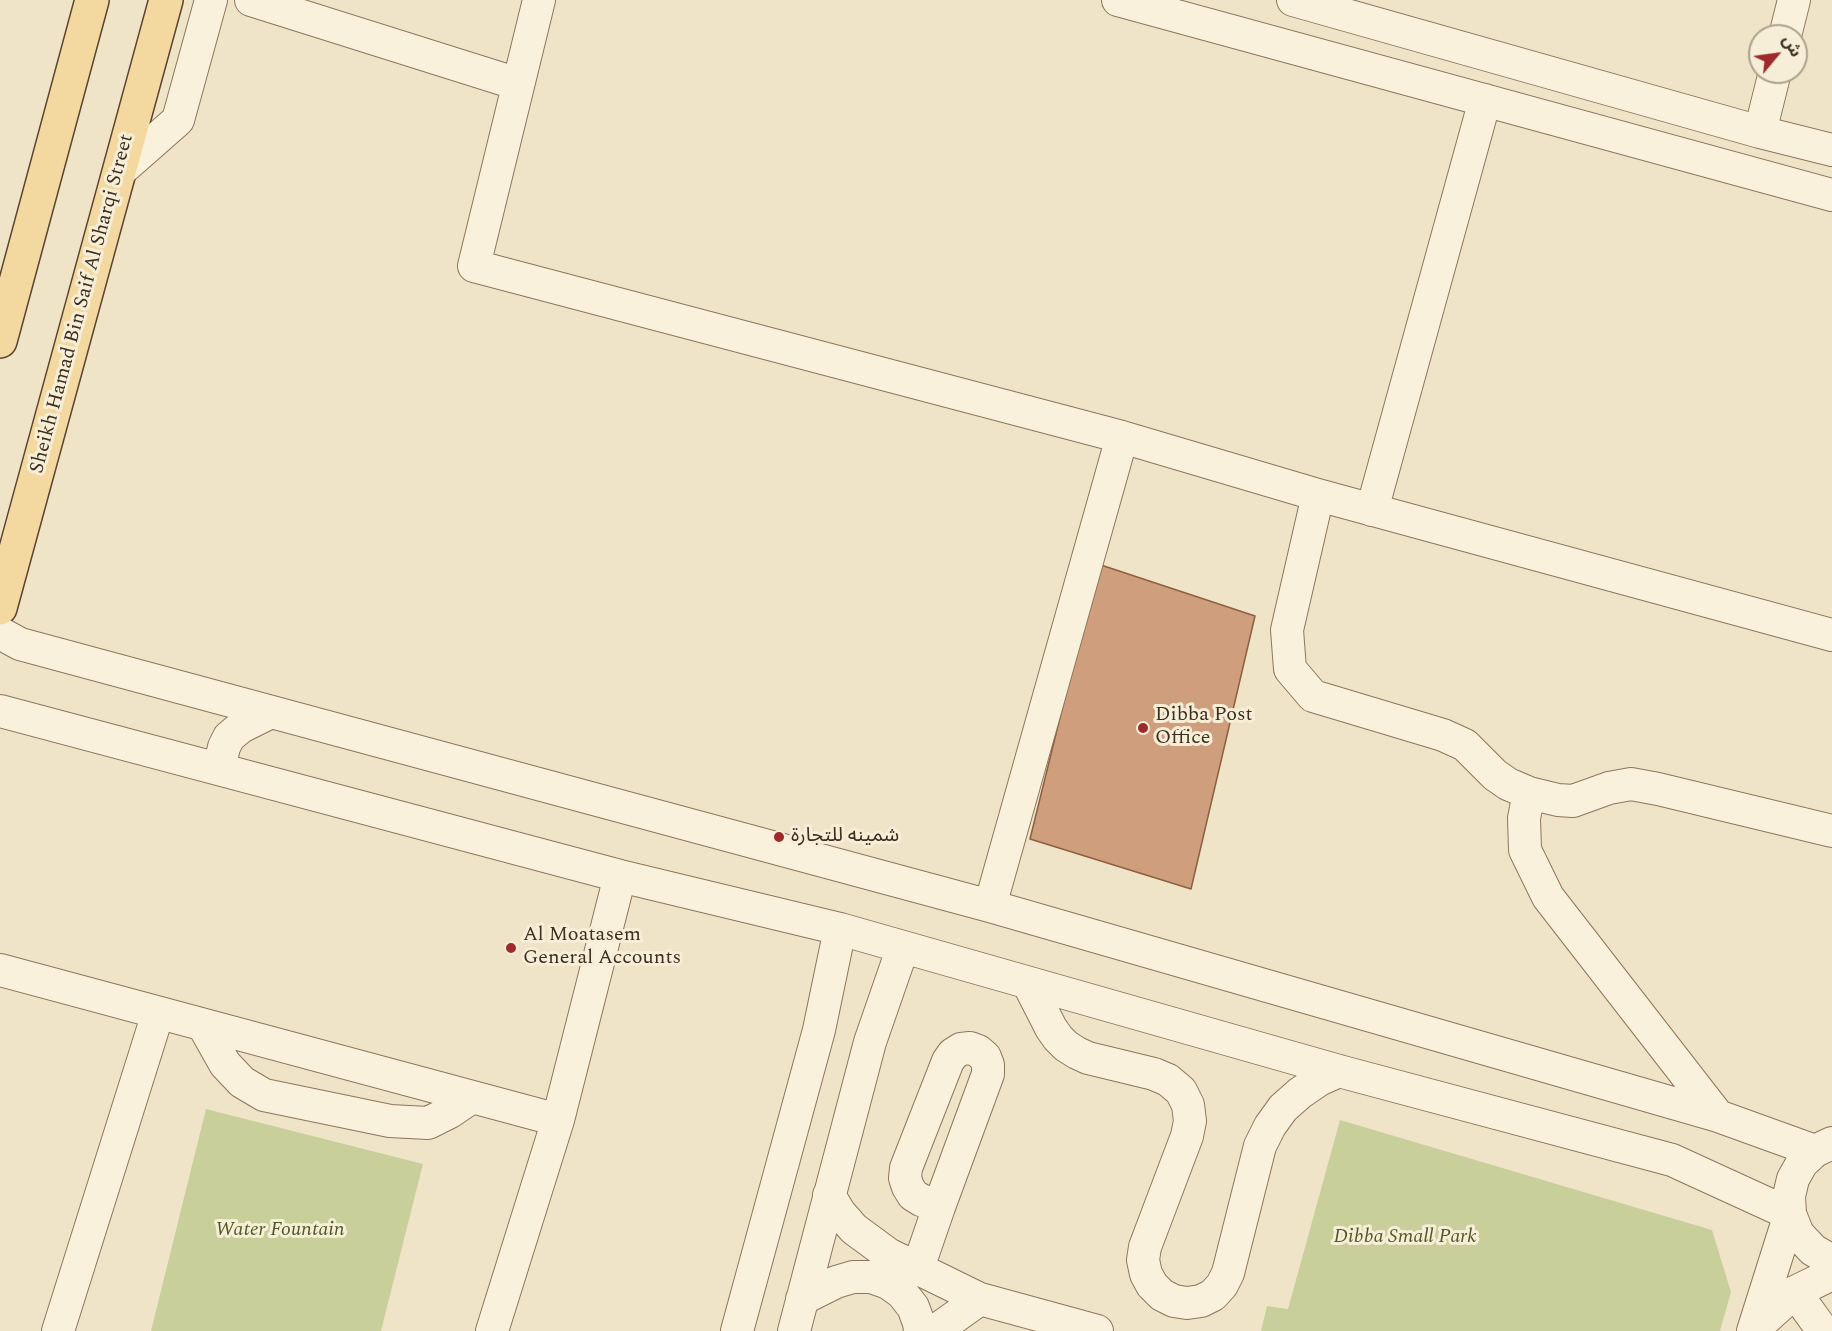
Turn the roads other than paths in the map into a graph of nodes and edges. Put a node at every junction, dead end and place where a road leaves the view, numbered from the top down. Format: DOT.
graph roads {
  1 [pos="81,0"];
  2 [pos="92,0"];
  3 [pos="166,0"];
  4 [pos="189,0"];
  5 [pos="211,0"];
  6 [pos="251,0"];
  7 [pos="539,0"];
  8 [pos="1118,0"];
  9 [pos="1293,0"];
  10 [pos="1794,0"];
  11 [pos="1378,12"];
  12 [pos="1788,24"];
  13 [pos="81,44"];
  14 [pos="518,84"];
  15 [pos="1772,84"];
  16 [pos="142,91"];
  17 [pos="1485,100"];
  18 [pos="1760,132"];
  19 [pos="1832,150"];
  20 [pos="120,171"];
  21 [pos="1832,195"];
  22 [pos="0,341"];
  23 [pos="1122,437"];
  24 [pos="1318,495"];
  25 [pos="1372,510"];
  26 [pos="0,608"];
  27 [pos="0,633"];
  28 [pos="1832,635"];
  29 [pos="0,711"];
  30 [pos="271,712"];
  31 [pos="219,769"];
  32 [pos="1529,793"];
  33 [pos="1832,831"];
  34 [pos="620,876"];
  35 [pos="990,906"];
  36 [pos="840,929"];
  37 [pos="903,947"];
  38 [pos="0,970"];
  39 [pos="1028,983"];
  40 [pos="158,1013"];
  41 [pos="203,1024"];
  42 [pos="819,1030"];
  43 [pos="870,1042"];
  44 [pos="1339,1071"];
  45 [pos="472,1097"];
  46 [pos="1718,1116"];
  47 [pos="558,1120"];
  48 [pos="1828,1145"];
  49 [pos="829,1195"];
  50 [pos="939,1207"];
  51 [pos="1790,1214"];
  52 [pos="1832,1261"];
  53 [pos="918,1268"];
  54 [pos="1832,1274"];
  55 [pos="1795,1292"];
  56 [pos="802,1299"];
  57 [pos="980,1299"];
  58 [pos="1753,1330"];
  59 [pos="58,1331"];
  60 [pos="492,1331"];
  61 [pos="737,1331"];
  62 [pos="794,1331"];
  63 [pos="920,1331"];
  64 [pos="935,1331"];
  65 [pos="1097,1331"];
  66 [pos="1822,1331"];
  1 -- 13 [label="main road"];
  2 -- 13 [label="main road"];
  3 -- 16 [label="main road, Sheikh Hamad Bin Saif Al Sharqi Street"];
  4 -- 16 [label="main road"];
  5 -- 20 [label="street"];
  6 -- 14 [label="street"];
  7 -- 14 [label="street"];
  8 -- 17 [label="street"];
  9 -- 11 [label="street"];
  10 -- 12 [label="street"];
  11 -- 18 [label="street"];
  13 -- 22 [label="main road"];
  14 -- 23 [label="street"];
  15 -- 18 [label="street"];
  16 -- 20 [label="main road, Sheikh Hamad Bin Saif Al Sharqi Street"];
  17 -- 21 [label="street"];
  17 -- 25 [label="street"];
  18 -- 19 [label="street"];
  20 -- 26 [label="main road, Sheikh Hamad Bin Saif Al Sharqi Street"];
  23 -- 24 [label="street"];
  23 -- 35 [label="street"];
  24 -- 25 [label="street"];
  24 -- 32 [label="street"];
  25 -- 28 [label="street"];
  27 -- 30 [label="street"];
  29 -- 31 [label="street"];
  30 -- 31 [label="street"];
  30 -- 35 [label="street"];
  31 -- 34 [label="street"];
  32 -- 33 [label="street"];
  32 -- 46 [label="street"];
  34 -- 36 [label="street"];
  34 -- 47 [label="street"];
  35 -- 46 [label="street"];
  36 -- 37 [label="street"];
  36 -- 42 [label="street"];
  37 -- 39 [label="street"];
  37 -- 43 [label="street"];
  38 -- 40 [label="street"];
  39 -- 44 [label="street"];
  39 -- 44 [label="street"];
  40 -- 41 [label="street"];
  40 -- 59 [label="street"];
  41 -- 45 [label="street"];
  41 -- 45 [label="street"];
  42 -- 43 [label="street"];
  42 -- 61 [label="street"];
  43 -- 49 [label="street"];
  44 -- 51 [label="street"];
  45 -- 47 [label="street"];
  46 -- 48 [label="street"];
  47 -- 60 [label="street"];
  48 -- 51 [label="street"];
  49 -- 53 [label="street"];
  49 -- 56 [label="street"];
  50 -- 53 [label="street"];
  51 -- 52 [label="street"];
  51 -- 58 [label="street"];
  53 -- 57 [label="street"];
  54 -- 55 [label="street"];
  55 -- 58 [label="street"];
  55 -- 66 [label="street"];
  56 -- 62 [label="street"];
  56 -- 63 [label="street"];
  57 -- 64 [label="street"];
  57 -- 65 [label="street"];
}
